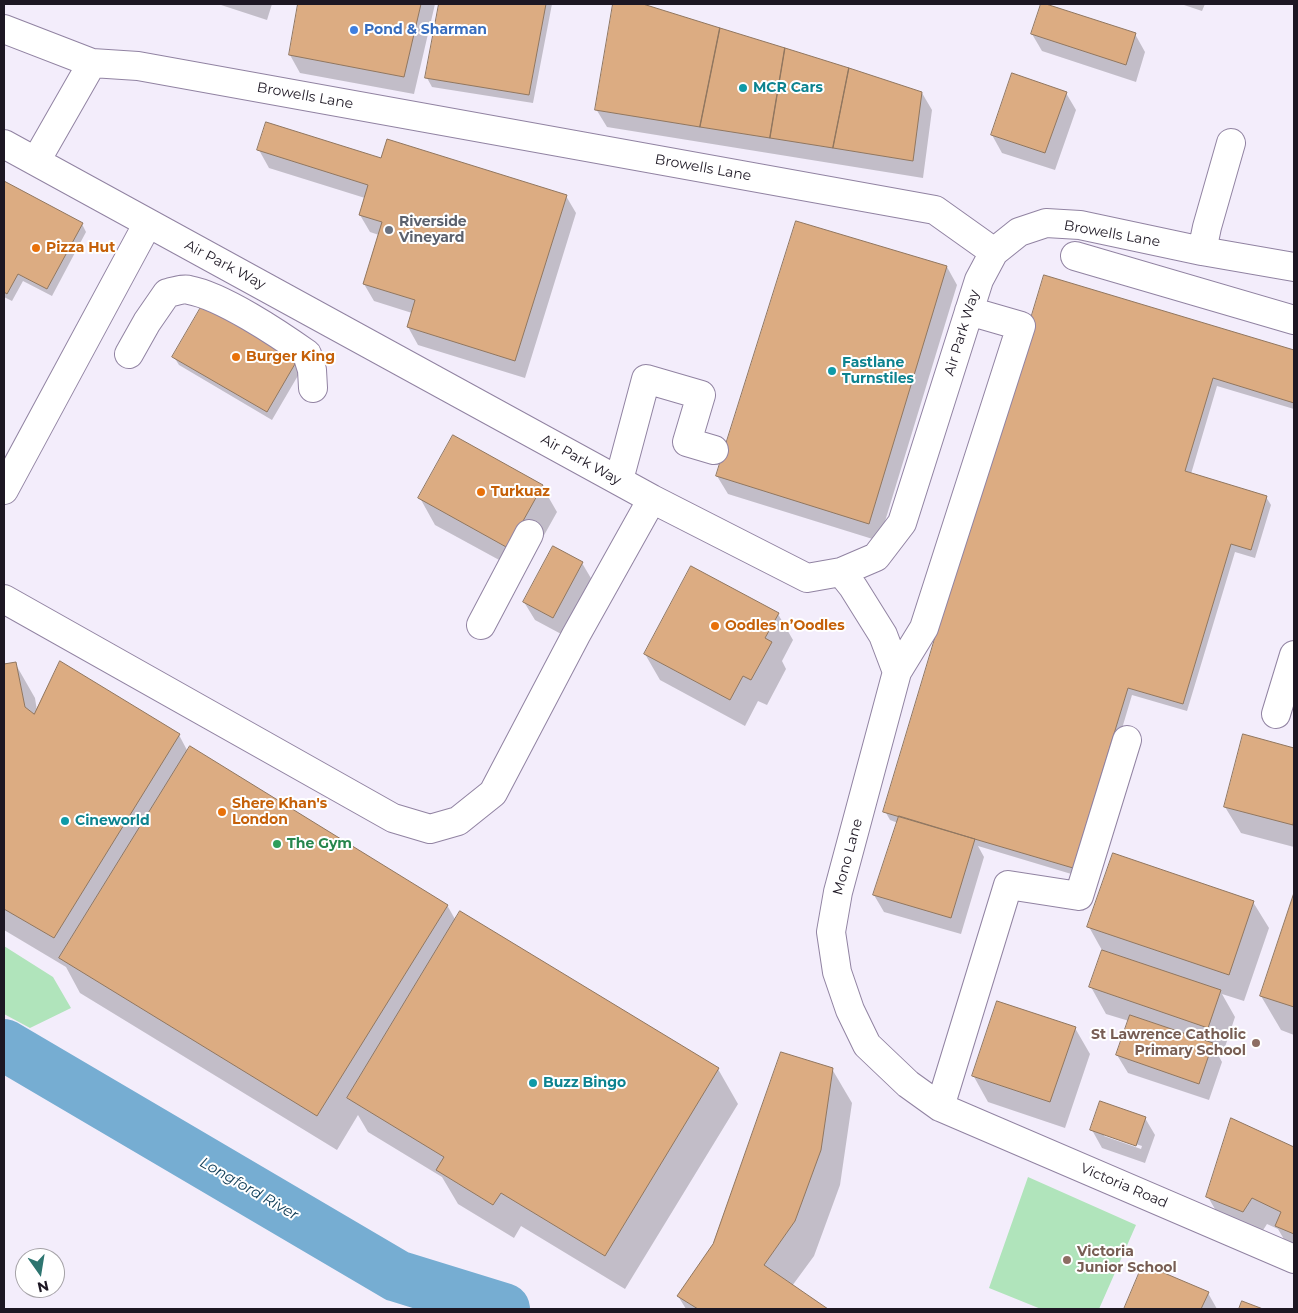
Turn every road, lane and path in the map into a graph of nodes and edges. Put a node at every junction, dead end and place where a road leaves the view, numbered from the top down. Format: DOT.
graph roads {
  1 [pos="4,29"];
  2 [pos="92,63"];
  3 [pos="1230,143"];
  4 [pos="4,144"];
  5 [pos="36,161"];
  6 [pos="148,223"];
  7 [pos="1202,251"];
  8 [pos="994,252"];
  9 [pos="1074,256"];
  10 [pos="1294,267"];
  11 [pos="969,311"];
  12 [pos="1294,320"];
  13 [pos="129,354"];
  14 [pos="313,388"];
  15 [pos="714,450"];
  16 [pos="619,480"];
  17 [pos="4,490"];
  18 [pos="652,498"];
  19 [pos="529,534"];
  20 [pos="841,572"];
  21 [pos="4,599"];
  22 [pos="481,625"];
  23 [pos="1294,655"];
  24 [pos="897,672"];
  25 [pos="1276,714"];
  26 [pos="1127,740"];
  27 [pos="947,1110"];
  28 [pos="1294,1259"];
  1 -- 2 [label="street, Browells Lane"];
  2 -- 5 [label="street"];
  2 -- 8 [label="street, Browells Lane"];
  3 -- 7 [label="street"];
  4 -- 5 [label="street, Air Park Way"];
  5 -- 6 [label="street, Air Park Way"];
  6 -- 16 [label="street, Air Park Way"];
  6 -- 17 [label="street"];
  7 -- 8 [label="street, Browells Lane"];
  7 -- 10 [label="street, Browells Lane"];
  8 -- 11 [label="street, Air Park Way"];
  9 -- 12 [label="street"];
  11 -- 20 [label="street, Air Park Way"];
  11 -- 24 [label="street, Mono Lane"];
  13 -- 14 [label="street"];
  15 -- 16 [label="street"];
  16 -- 18 [label="street, Air Park Way"];
  18 -- 20 [label="street, Air Park Way"];
  18 -- 21 [label="street"];
  19 -- 22 [label="street"];
  20 -- 24 [label="street"];
  23 -- 25 [label="street"];
  24 -- 27 [label="street, Mono Lane"];
  26 -- 27 [label="street"];
  27 -- 28 [label="street, Victoria Road"];
}
